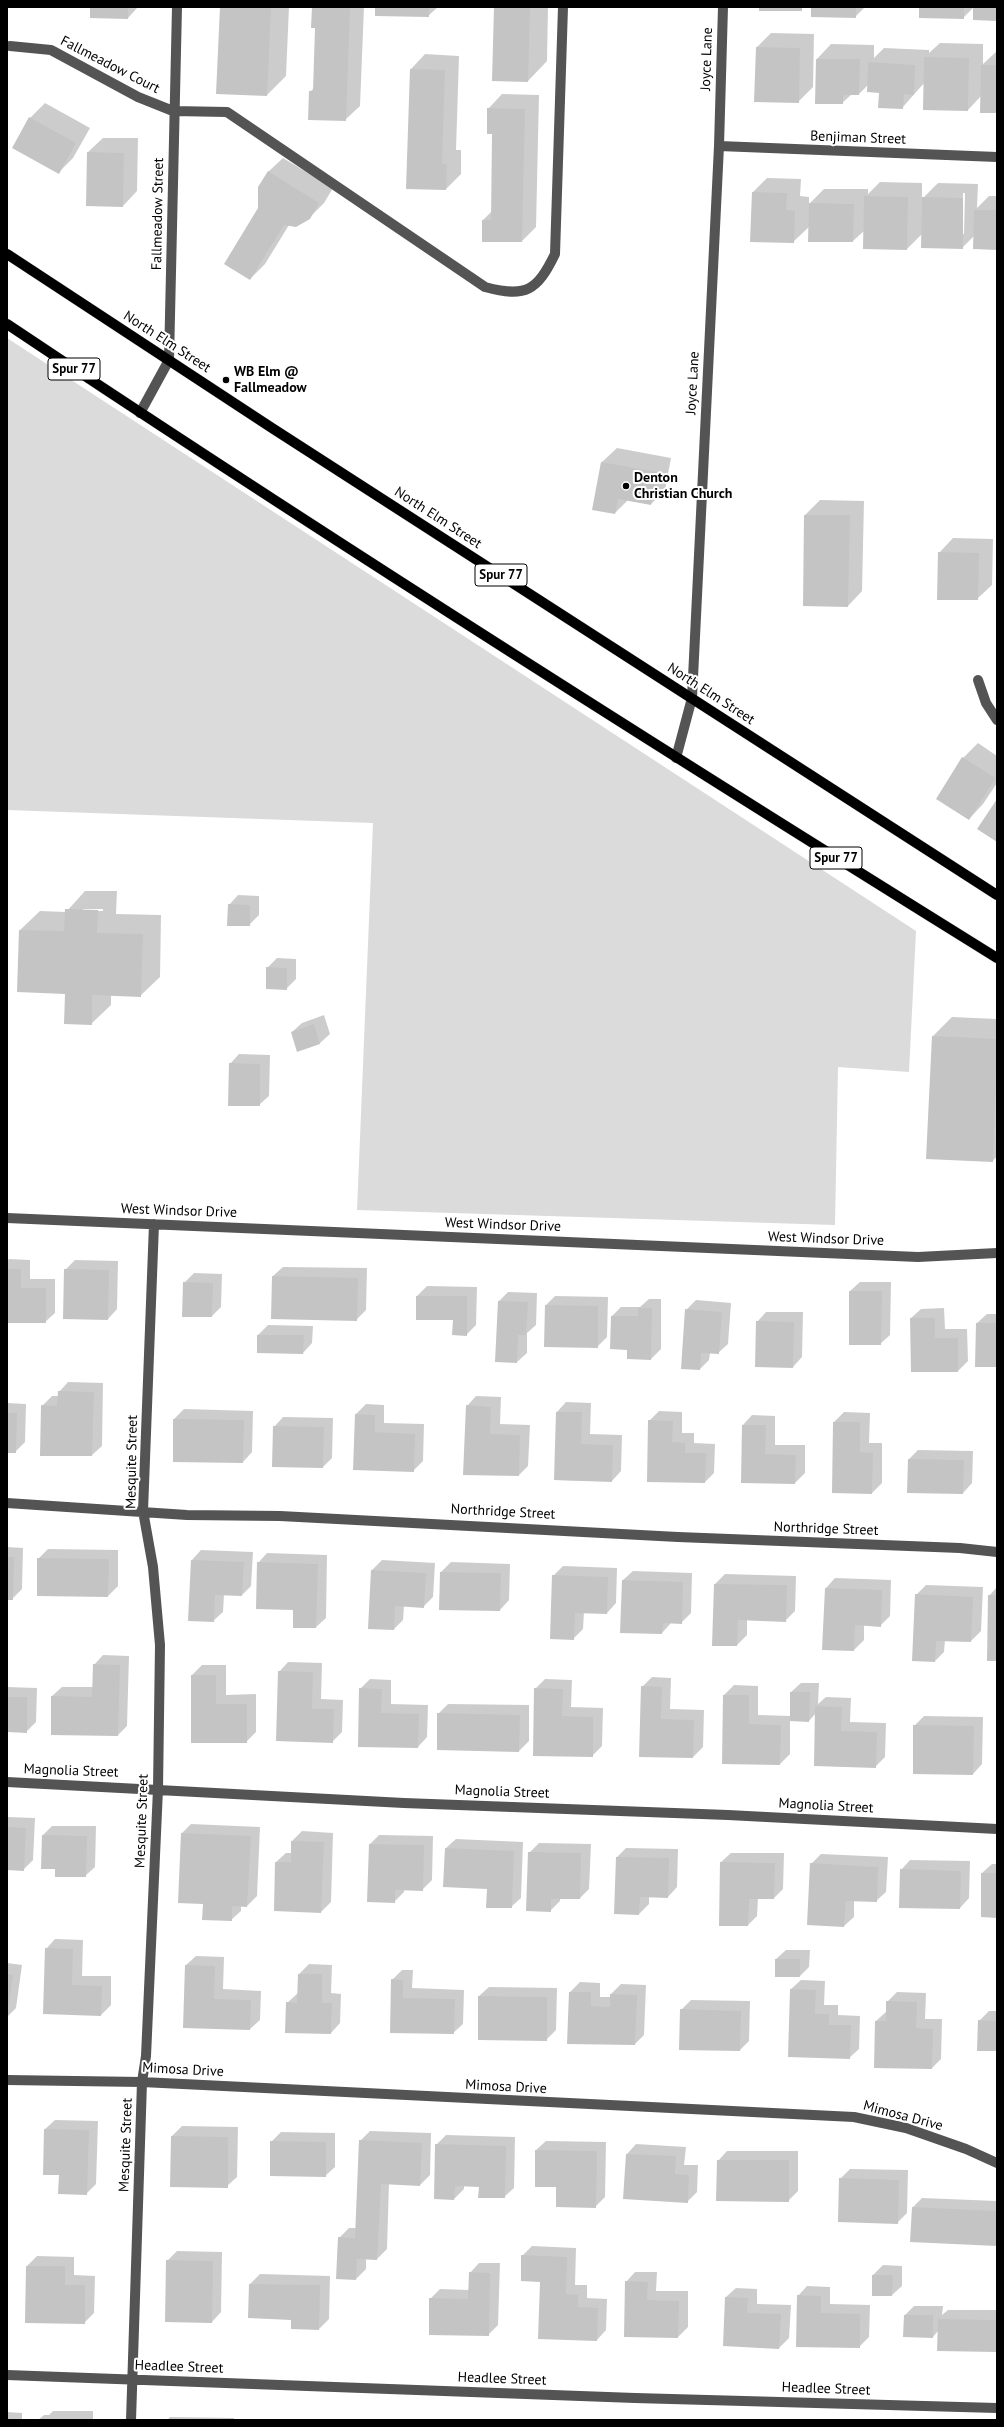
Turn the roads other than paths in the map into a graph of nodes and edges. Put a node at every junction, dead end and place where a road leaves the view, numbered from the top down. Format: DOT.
graph roads {
  1 [pos="177,7"];
  2 [pos="563,7"];
  3 [pos="723,7"];
  4 [pos="10,46"];
  5 [pos="173,111"];
  6 [pos="719,146"];
  7 [pos="997,157"];
  8 [pos="7,254"];
  9 [pos="7,324"];
  10 [pos="169,360"];
  11 [pos="140,414"];
  12 [pos="978,680"];
  13 [pos="692,698"];
  14 [pos="997,720"];
  15 [pos="676,758"];
  16 [pos="997,895"];
  17 [pos="997,958"];
  18 [pos="7,1218"];
  19 [pos="154,1224"];
  20 [pos="997,1253"];
  21 [pos="7,1504"];
  22 [pos="143,1511"];
  23 [pos="997,1552"];
  24 [pos="7,1782"];
  25 [pos="158,1789"];
  26 [pos="997,1829"];
  27 [pos="7,2080"];
  28 [pos="142,2082"];
  29 [pos="997,2163"];
  30 [pos="7,2376"];
  31 [pos="134,2379"];
  32 [pos="997,2408"];
  33 [pos="132,2420"];
  1 -- 5 [label="street, Fallmeadow Street"];
  2 -- 5 [label="street"];
  3 -- 6 [label="street, Joyce Lane"];
  4 -- 5 [label="street, Fallmeadow Court"];
  5 -- 10 [label="street, Fallmeadow Street"];
  6 -- 7 [label="street, Benjiman Street"];
  6 -- 13 [label="street, Joyce Lane"];
  8 -- 10 [label="main road, North Elm Street / Spur 77"];
  9 -- 11 [label="main road, Spur 77"];
  10 -- 11 [label="street, Fallmeadow Street"];
  10 -- 13 [label="main road, North Elm Street / Spur 77"];
  11 -- 15 [label="main road, Spur 77"];
  12 -- 14 [label="street"];
  13 -- 15 [label="street, Joyce Lane"];
  13 -- 16 [label="main road, North Elm Street / Spur 77"];
  15 -- 17 [label="main road, Spur 77"];
  18 -- 19 [label="street, West Windsor Drive"];
  19 -- 20 [label="street, West Windsor Drive"];
  19 -- 22 [label="street, Mesquite Street"];
  21 -- 22 [label="street, Northridge Street"];
  22 -- 23 [label="street, Northridge Street"];
  22 -- 25 [label="street, Mesquite Street"];
  24 -- 25 [label="street, Magnolia Street"];
  25 -- 26 [label="street, Magnolia Street"];
  25 -- 28 [label="street, Mesquite Street"];
  27 -- 28 [label="street, Mimosa Drive"];
  28 -- 29 [label="street, Mimosa Drive"];
  28 -- 31 [label="street, Mesquite Street"];
  30 -- 31 [label="street, Headlee Street"];
  31 -- 32 [label="street, Headlee Street"];
  31 -- 33 [label="street, Mesquite Street"];
}
